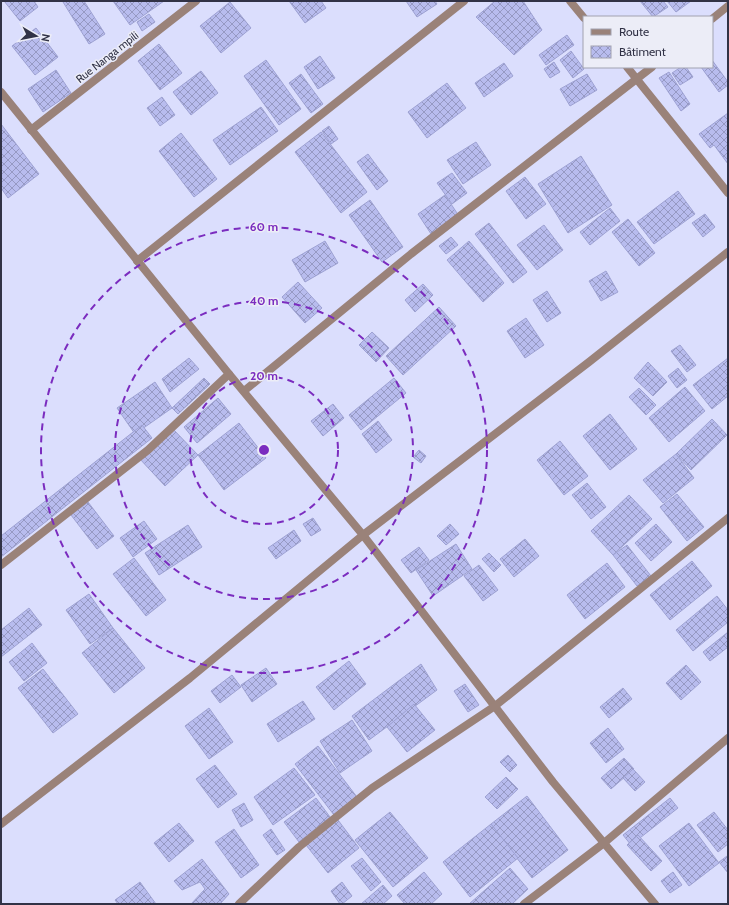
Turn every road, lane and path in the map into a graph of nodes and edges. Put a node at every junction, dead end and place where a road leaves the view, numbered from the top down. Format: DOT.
graph roads {
  1 [pos="196,1"];
  2 [pos="464,1"];
  3 [pos="570,1"];
  4 [pos="728,6"];
  5 [pos="583,17"];
  6 [pos="713,18"];
  7 [pos="628,68"];
  8 [pos="651,68"];
  9 [pos="637,79"];
  10 [pos="1,92"];
  11 [pos="31,130"];
  12 [pos="728,193"];
  13 [pos="728,252"];
  14 [pos="137,261"];
  15 [pos="229,374"];
  16 [pos="244,391"];
  17 [pos="728,518"];
  18 [pos="364,535"];
  19 [pos="1,565"];
  20 [pos="495,706"];
  21 [pos="728,738"];
  22 [pos="1,824"];
  23 [pos="604,843"];
  24 [pos="239,904"];
  25 [pos="524,904"];
  26 [pos="655,904"];
  1 -- 11 [label="street, Rue Nanga mpili"];
  2 -- 14 [label="street"];
  3 -- 5 [label="street"];
  4 -- 6 [label="street"];
  7 -- 9 [label="street"];
  8 -- 9 [label="street"];
  9 -- 12 [label="street"];
  9 -- 16 [label="street"];
  10 -- 11 [label="street"];
  11 -- 14 [label="street"];
  13 -- 18 [label="street"];
  14 -- 15 [label="street"];
  15 -- 16 [label="street"];
  15 -- 19 [label="street"];
  16 -- 18 [label="street"];
  17 -- 20 [label="street"];
  18 -- 20 [label="street"];
  18 -- 22 [label="street"];
  20 -- 23 [label="street"];
  20 -- 24 [label="street"];
  21 -- 23 [label="street"];
  23 -- 25 [label="street"];
  23 -- 26 [label="street"];
}
